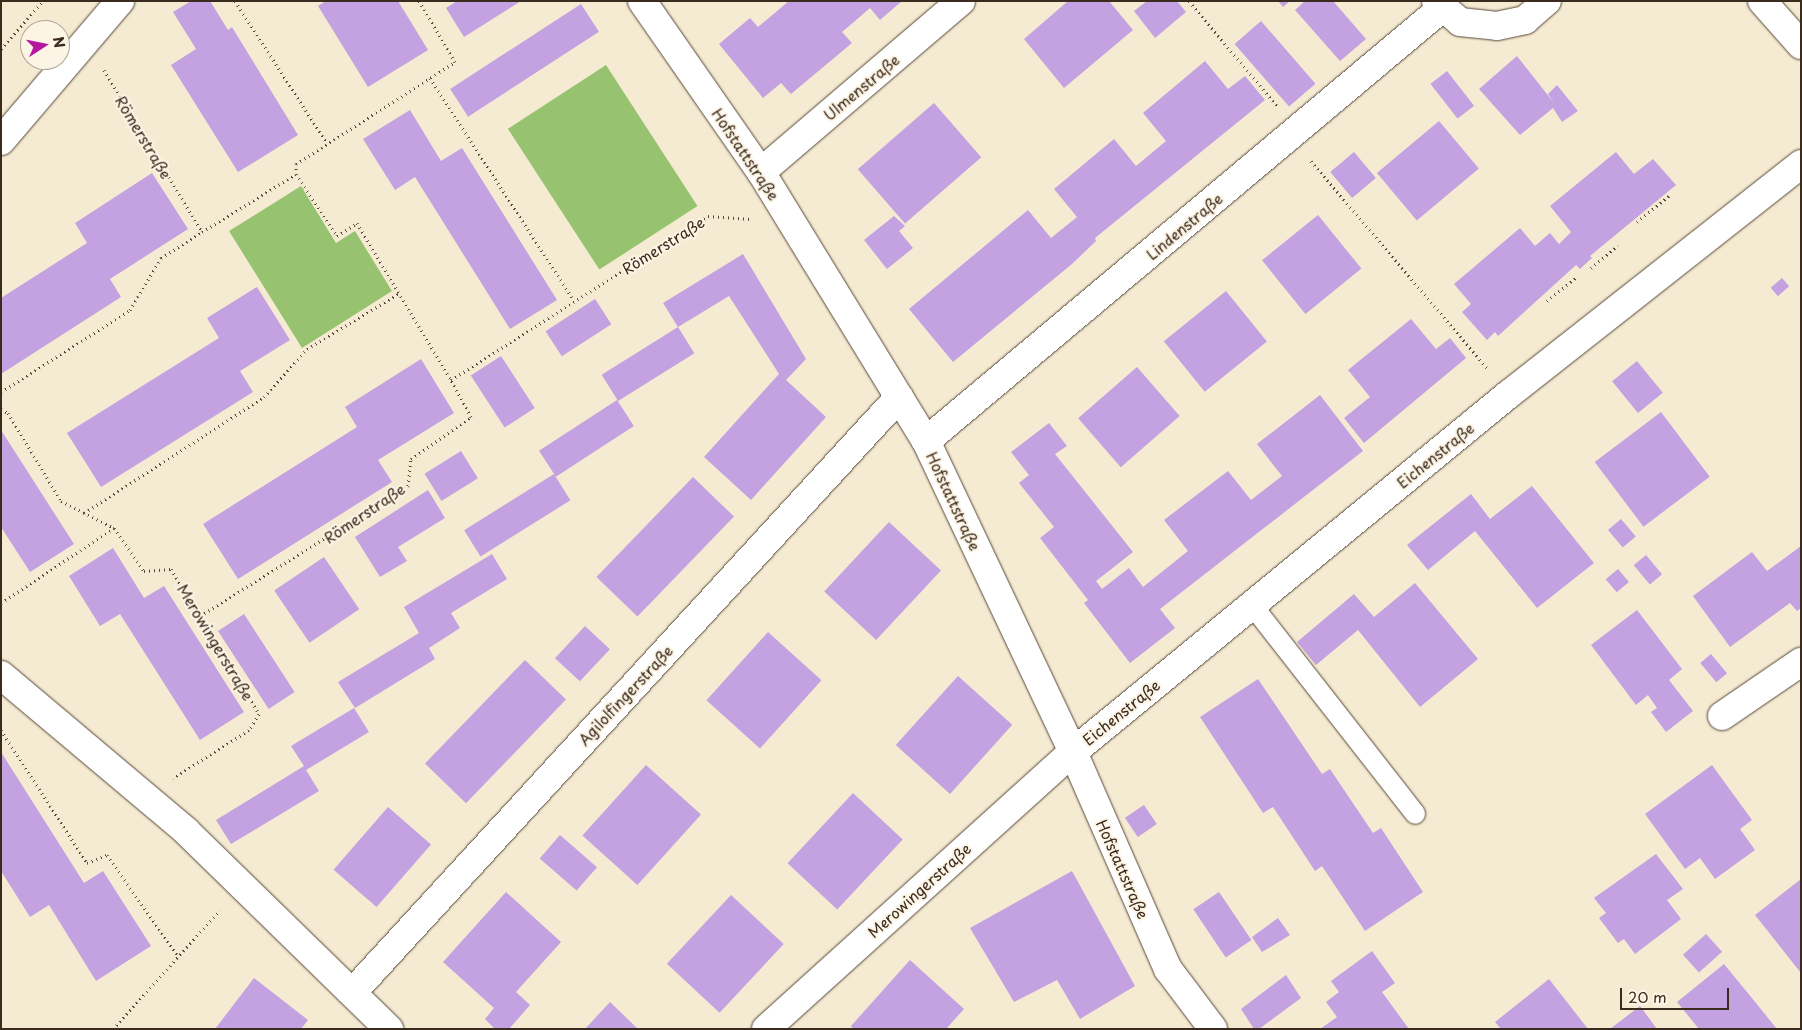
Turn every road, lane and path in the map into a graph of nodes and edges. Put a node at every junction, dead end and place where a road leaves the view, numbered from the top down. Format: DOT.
graph roads {
  1 [pos="43,1"];
  2 [pos="120,1"];
  3 [pos="236,1"];
  4 [pos="419,1"];
  5 [pos="642,1"];
  6 [pos="961,1"];
  7 [pos="1189,1"];
  8 [pos="1547,1"];
  9 [pos="1762,1"];
  10 [pos="1439,5"];
  11 [pos="86,42"];
  12 [pos="1801,45"];
  13 [pos="1,49"];
  14 [pos="430,78"];
  15 [pos="1298,131"];
  16 [pos="1,141"];
  17 [pos="327,144"];
  18 [pos="1801,164"];
  19 [pos="761,172"];
  20 [pos="296,174"];
  21 [pos="1670,195"];
  22 [pos="760,219"];
  23 [pos="1637,222"];
  24 [pos="202,232"];
  25 [pos="1618,246"];
  26 [pos="1591,268"];
  27 [pos="1577,277"];
  28 [pos="400,293"];
  29 [pos="574,301"];
  30 [pos="1547,301"];
  31 [pos="451,380"];
  32 [pos="1,392"];
  33 [pos="1509,394"];
  34 [pos="899,397"];
  35 [pos="1,409"];
  36 [pos="926,441"];
  37 [pos="84,513"];
  38 [pos="114,528"];
  39 [pos="1,603"];
  40 [pos="1252,605"];
  41 [pos="200,616"];
  42 [pos="1801,662"];
  43 [pos="1,675"];
  44 [pos="1722,716"];
  45 [pos="1,730"];
  46 [pos="1073,752"];
  47 [pos="145,796"];
  48 [pos="1416,814"];
  49 [pos="243,884"];
  50 [pos="178,956"];
  51 [pos="352,993"];
  52 [pos="113,1029"];
  53 [pos="389,1029"];
  54 [pos="766,1029"];
  55 [pos="1213,1029"];
  1 -- 13 [label="path"];
  2 -- 11 [label="street"];
  3 -- 17 [label="path"];
  4 -- 14 [label="path"];
  5 -- 19 [label="street, Hofstattstraße"];
  6 -- 19 [label="street, Ulmenstraße"];
  7 -- 15 [label="path"];
  8 -- 10 [label="street"];
  9 -- 12 [label="street"];
  10 -- 15 [label="street, Lindenstraße"];
  11 -- 16 [label="street"];
  11 -- 24 [label="path, Römerstraße"];
  14 -- 17 [label="path"];
  14 -- 29 [label="path"];
  15 -- 33 [label="path"];
  15 -- 36 [label="street, Lindenstraße"];
  17 -- 20 [label="path"];
  18 -- 33 [label="street, Eichenstraße"];
  19 -- 34 [label="street, Hofstattstraße"];
  20 -- 24 [label="path"];
  20 -- 28 [label="path, Römerstraße"];
  21 -- 23 [label="path"];
  22 -- 29 [label="path, Römerstraße"];
  24 -- 32 [label="path"];
  25 -- 26 [label="path"];
  27 -- 30 [label="path"];
  28 -- 31 [label="path, Römerstraße"];
  28 -- 37 [label="path"];
  29 -- 31 [label="path, Römerstraße"];
  31 -- 41 [label="path, Römerstraße"];
  33 -- 40 [label="street, Eichenstraße"];
  34 -- 36 [label="street, Hofstattstraße"];
  34 -- 51 [label="street, Agilolfingerstraße"];
  35 -- 37 [label="path, Merowingerstraße"];
  36 -- 46 [label="street, Hofstattstraße"];
  37 -- 38 [label="path, Merowingerstraße"];
  38 -- 39 [label="path"];
  38 -- 41 [label="path, Merowingerstraße"];
  40 -- 46 [label="street, Eichenstraße"];
  40 -- 48 [label="lane"];
  41 -- 47 [label="path, Merowingerstraße"];
  42 -- 44 [label="street"];
  43 -- 47 [label="street"];
  45 -- 50 [label="path"];
  46 -- 54 [label="street, Merowingerstraße"];
  46 -- 55 [label="street, Hofstattstraße"];
  47 -- 49 [label="street"];
  49 -- 50 [label="path"];
  49 -- 51 [label="street"];
  50 -- 52 [label="path"];
  51 -- 53 [label="street"];
}
